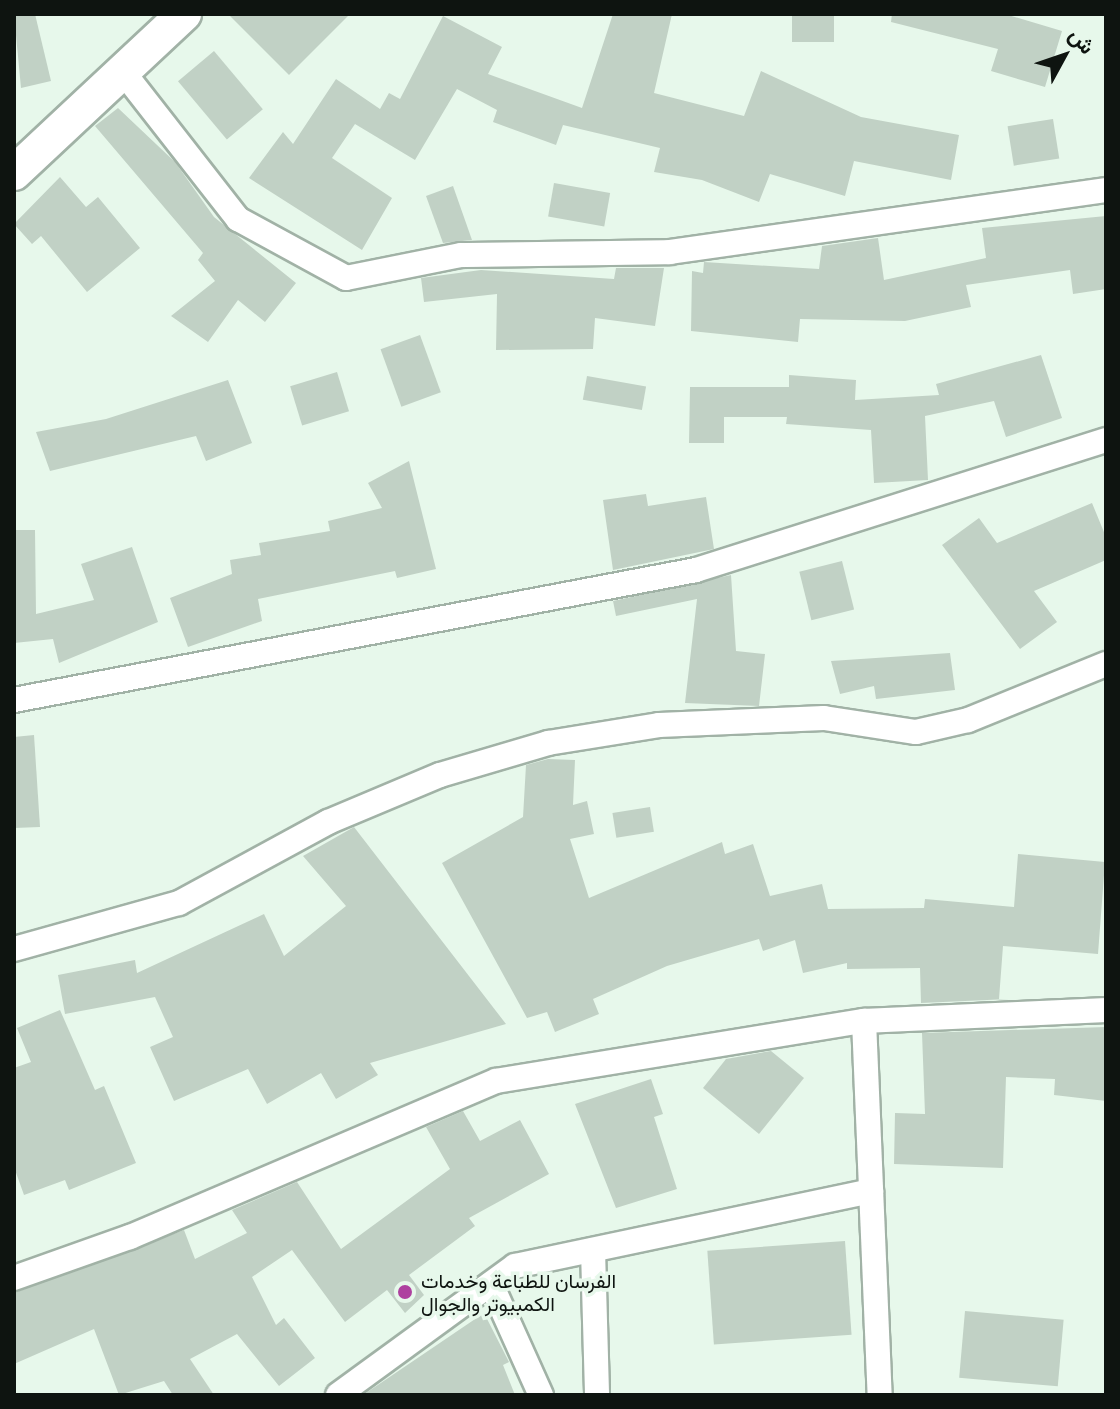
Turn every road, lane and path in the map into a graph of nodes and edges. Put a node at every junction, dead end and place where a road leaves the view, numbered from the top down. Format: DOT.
graph roads {
  1 [pos="184,14"];
  2 [pos="120,68"];
  3 [pos="14,173"];
  4 [pos="1106,190"];
  5 [pos="1106,440"];
  6 [pos="1106,664"];
  7 [pos="14,700"];
  8 [pos="14,949"];
  9 [pos="1106,1010"];
  10 [pos="864,1021"];
  11 [pos="871,1191"];
  12 [pos="593,1250"];
  13 [pos="14,1278"];
  14 [pos="491,1284"];
  15 [pos="338,1395"];
  16 [pos="541,1395"];
  17 [pos="597,1395"];
  18 [pos="880,1395"];
  1 -- 2 [label="main road"];
  2 -- 3 [label="main road"];
  2 -- 4 [label="street"];
  5 -- 7 [label="street"];
  6 -- 8 [label="street"];
  9 -- 10 [label="street"];
  10 -- 11 [label="street"];
  10 -- 13 [label="street"];
  11 -- 12 [label="street"];
  11 -- 18 [label="street"];
  12 -- 14 [label="street"];
  12 -- 17 [label="street"];
  14 -- 15 [label="street"];
  14 -- 16 [label="street"];
}
